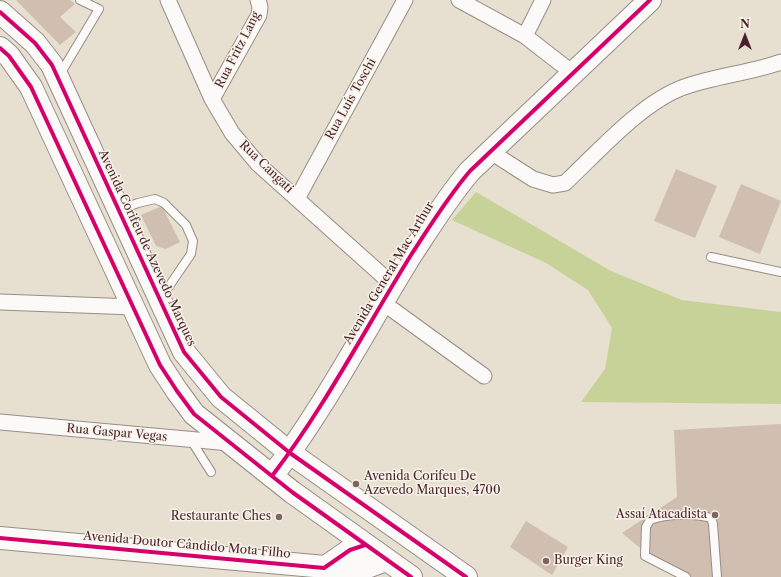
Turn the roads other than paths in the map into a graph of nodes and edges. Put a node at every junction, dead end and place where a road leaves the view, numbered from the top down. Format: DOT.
graph roads {
  1 [pos="80,0"];
  2 [pos="168,0"];
  3 [pos="258,0"];
  4 [pos="405,0"];
  5 [pos="459,0"];
  6 [pos="543,0"];
  7 [pos="650,0"];
  8 [pos="0,12"];
  9 [pos="524,36"];
  10 [pos="0,48"];
  11 [pos="781,62"];
  12 [pos="574,74"];
  13 [pos="58,78"];
  14 [pos="212,99"];
  15 [pos="491,152"];
  16 [pos="298,198"];
  17 [pos="119,211"];
  18 [pos="711,257"];
  19 [pos="781,272"];
  20 [pos="388,294"];
  21 [pos="160,300"];
  22 [pos="0,302"];
  23 [pos="134,307"];
  24 [pos="484,376"];
  25 [pos="0,422"];
  26 [pos="191,440"];
  27 [pos="233,444"];
  28 [pos="290,453"];
  29 [pos="211,472"];
  30 [pos="272,476"];
  31 [pos="402,532"];
  32 [pos="0,538"];
  33 [pos="365,544"];
  34 [pos="386,560"];
  35 [pos="324,568"];
  36 [pos="361,573"];
  37 [pos="411,577"];
  38 [pos="466,577"];
  39 [pos="686,577"];
  40 [pos="717,577"];
  1 -- 13 [label="lane"];
  2 -- 14 [label="street, Rua Cangati"];
  3 -- 14 [label="street, Rua Fritz Lang"];
  4 -- 16 [label="street, Rua Luís Toschi"];
  5 -- 9 [label="street"];
  6 -- 9 [label="street"];
  7 -- 12 [label="main road, Avenida General Mac Arthur"];
  8 -- 13 [label="main road, Avenida Corifeu de Azevedo Marques"];
  9 -- 12 [label="street"];
  10 -- 23 [label="main road"];
  11 -- 15 [label="street"];
  12 -- 15 [label="main road, Avenida General Mac Arthur"];
  13 -- 17 [label="main road, Avenida Corifeu de Azevedo Marques"];
  14 -- 16 [label="street, Rua Cangati"];
  15 -- 20 [label="main road, Avenida General Mac Arthur"];
  16 -- 20 [label="street, Rua Cangati"];
  17 -- 21 [label="main road, Avenida Corifeu de Azevedo Marques"];
  17 -- 21 [label="lane"];
  18 -- 19 [label="lane"];
  20 -- 24 [label="street, Rua Cangati"];
  20 -- 28 [label="main road, Avenida General Mac Arthur"];
  21 -- 28 [label="main road, Avenida Corifeu de Azevedo Marques"];
  22 -- 23 [label="street"];
  23 -- 27 [label="main road"];
  25 -- 26 [label="street, Rua Gaspar Vegas"];
  26 -- 27 [label="street, Rua Gaspar Vegas"];
  26 -- 29 [label="lane"];
  27 -- 30 [label="main road"];
  28 -- 30 [label="main road, Avenida General Mac Arthur"];
  28 -- 31 [label="main road, Avenida Corifeu de Azevedo Marques"];
  30 -- 33 [label="main road"];
  31 -- 33 [label="main road"];
  31 -- 38 [label="main road, Avenida Corifeu de Azevedo Marques"];
  32 -- 35 [label="main road, Avenida Doutor Cândido Mota Filho"];
  33 -- 34 [label="main road"];
  33 -- 35 [label="main road"];
  34 -- 36 [label="main road, Avenida Doutor Cândido Mota Filho"];
  34 -- 37 [label="main road"];
  35 -- 36 [label="main road, Avenida Doutor Cândido Mota Filho"];
  39 -- 40 [label="lane"];
}
